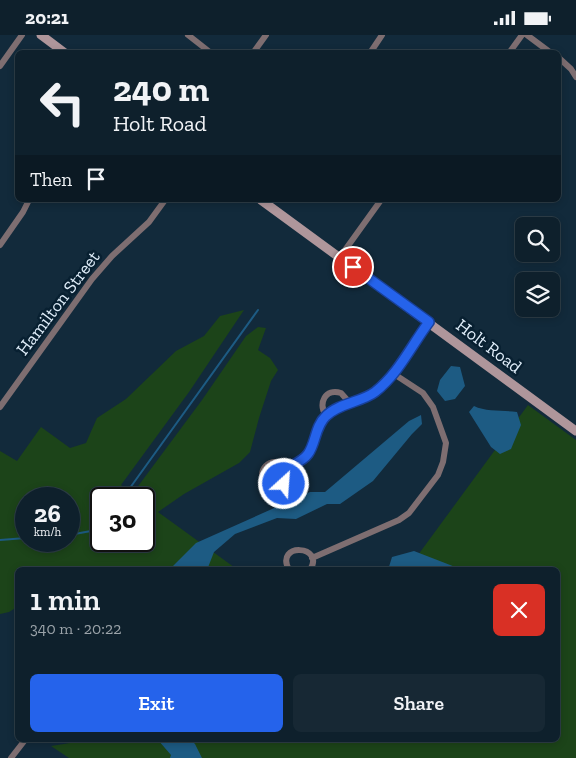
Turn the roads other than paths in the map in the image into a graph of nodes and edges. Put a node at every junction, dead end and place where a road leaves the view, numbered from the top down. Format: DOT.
graph roads {
  1 [pos="22,35"];
  2 [pos="41,35"];
  3 [pos="188,35"];
  4 [pos="266,35"];
  5 [pos="382,35"];
  6 [pos="522,35"];
  7 [pos="527,35"];
  8 [pos="61,50"];
  9 [pos="208,50"];
  10 [pos="255,50"];
  11 [pos="372,50"];
  12 [pos="511,50"];
  13 [pos="547,50"];
  14 [pos="561,60"];
  15 [pos="0,66"];
  16 [pos="576,77"];
  17 [pos="28,202"];
  18 [pos="164,202"];
  19 [pos="264,202"];
  20 [pos="380,202"];
  21 [pos="0,245"];
  22 [pos="340,257"];
  23 [pos="429,322"];
  24 [pos="394,374"];
  25 [pos="349,402"];
  26 [pos="0,407"];
  27 [pos="326,416"];
  28 [pos="576,431"];
  29 [pos="286,469"];
  30 [pos="312,558"];
  31 [pos="288,567"];
  32 [pos="312,567"];
  33 [pos="23,742"];
  34 [pos="11,758"];
  1 -- 15 [label="street"];
  2 -- 8 [label="main road"];
  3 -- 9 [label="street"];
  4 -- 10 [label="street"];
  5 -- 11 [label="street"];
  6 -- 12 [label="street"];
  7 -- 13 [label="street"];
  14 -- 16 [label="street"];
  17 -- 21 [label="street"];
  18 -- 26 [label="street, Hamilton Street"];
  19 -- 22 [label="main road, Holt Road"];
  20 -- 22 [label="street"];
  22 -- 23 [label="main road, Holt Road"];
  23 -- 24 [label="street"];
  23 -- 28 [label="main road, Holt Road"];
  24 -- 25 [label="street"];
  24 -- 30 [label="street"];
  25 -- 27 [label="street"];
  25 -- 27 [label="street"];
  27 -- 29 [label="street"];
  29 -- 29 [label="street"];
  30 -- 31 [label="street"];
  30 -- 32 [label="street"];
  33 -- 34 [label="street"];
}
